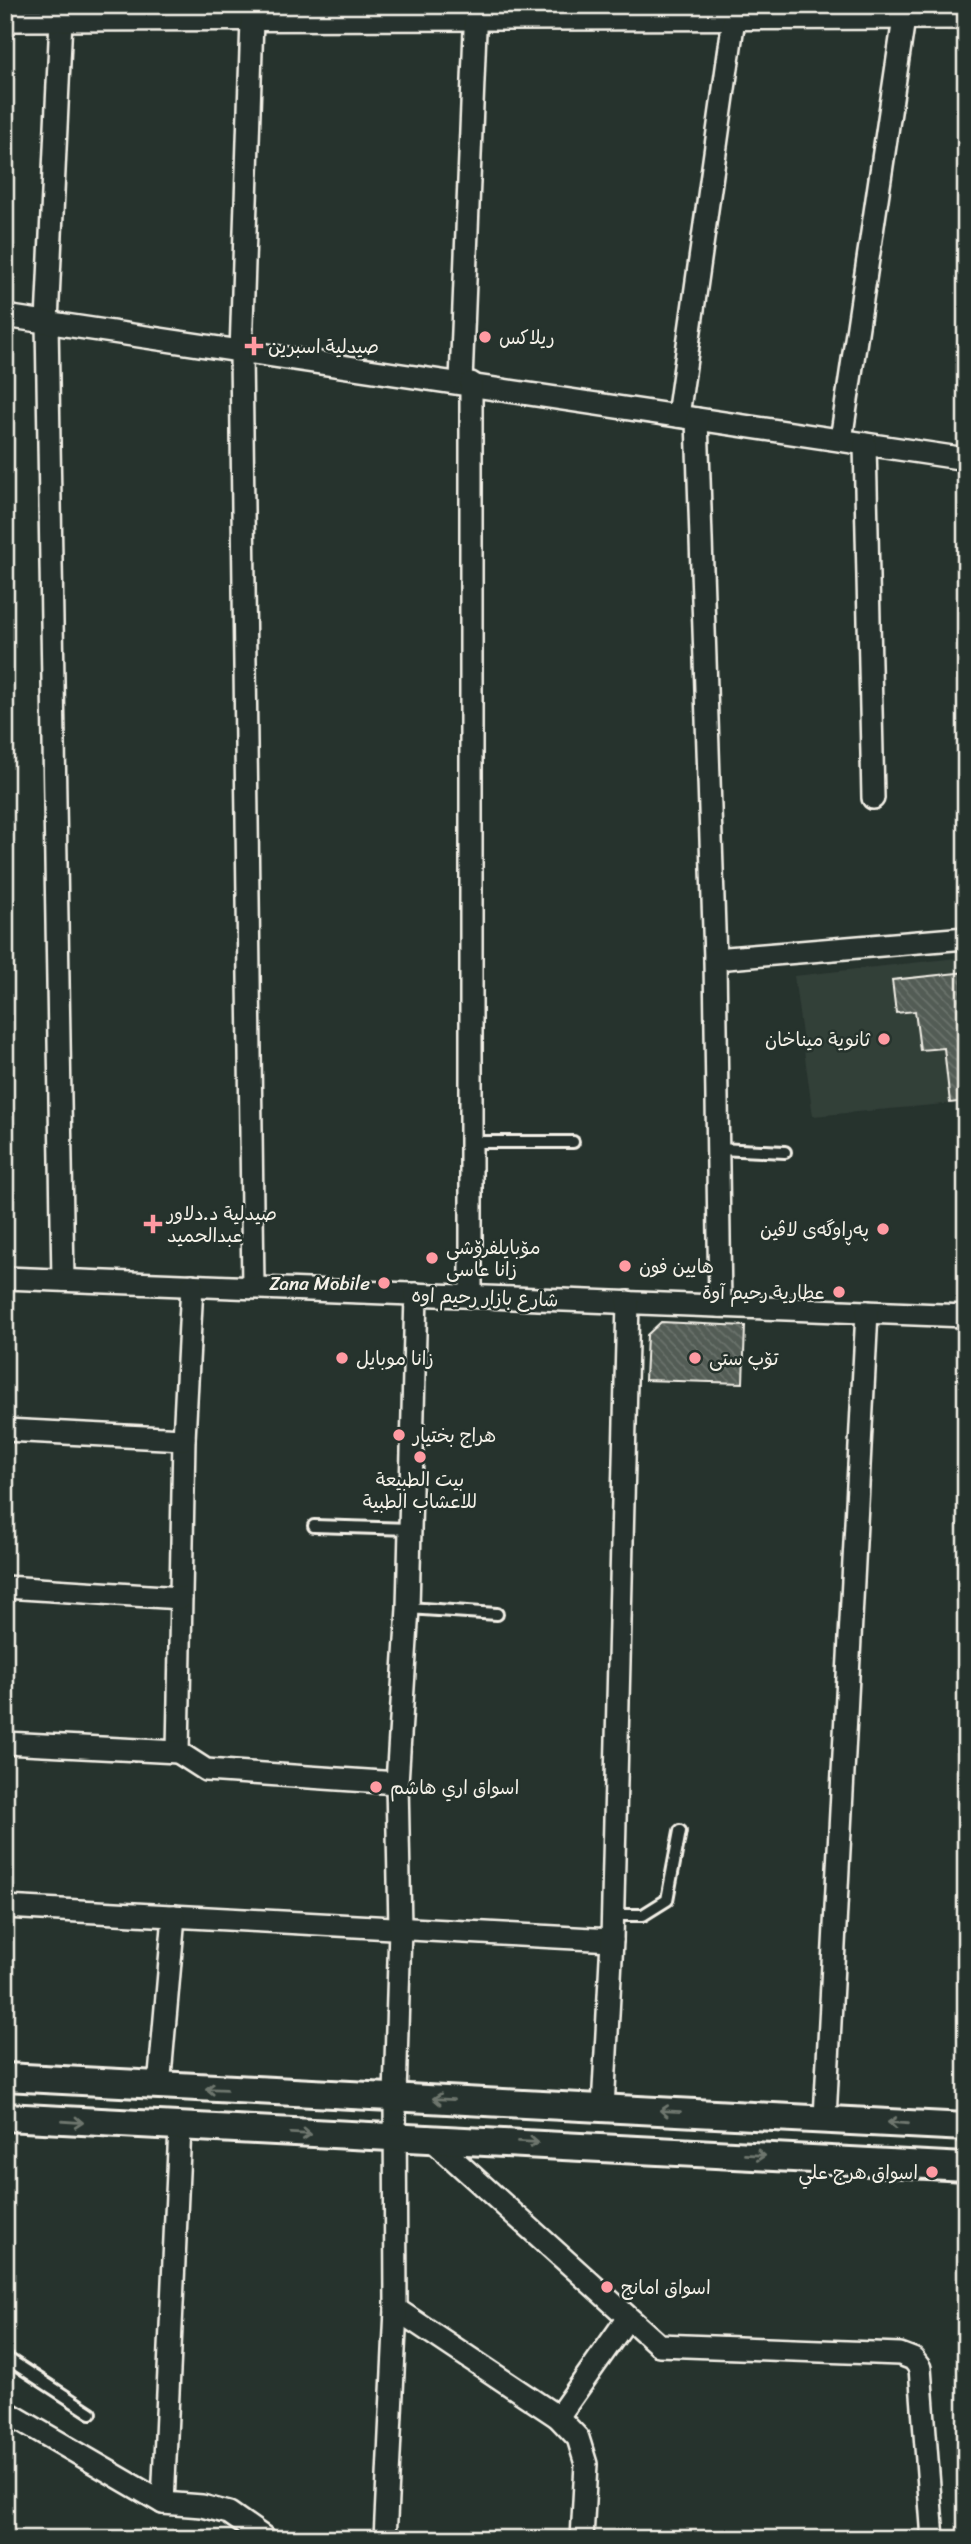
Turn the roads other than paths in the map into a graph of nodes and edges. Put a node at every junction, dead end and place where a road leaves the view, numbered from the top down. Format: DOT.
graph roads {
  1 [pos="476,11"];
  2 [pos="905,12"];
  3 [pos="55,15"];
  4 [pos="734,18"];
  5 [pos="966,18"];
  6 [pos="5,20"];
  7 [pos="252,20"];
  8 [pos="5,316"];
  9 [pos="47,322"];
  10 [pos="241,353"];
  11 [pos="466,382"];
  12 [pos="687,417"];
  13 [pos="841,440"];
  14 [pos="865,444"];
  15 [pos="966,459"];
  16 [pos="873,798"];
  17 [pos="966,938"];
  18 [pos="715,959"];
  19 [pos="471,1142"];
  20 [pos="573,1142"];
  21 [pos="718,1149"];
  22 [pos="785,1152"];
  23 [pos="5,1278"];
  24 [pos="63,1280"];
  25 [pos="192,1285"];
  26 [pos="253,1287"];
  27 [pos="416,1294"];
  28 [pos="471,1296"];
  29 [pos="628,1303"];
  30 [pos="720,1306"];
  31 [pos="867,1312"];
  32 [pos="966,1316"];
  33 [pos="5,1430"];
  34 [pos="184,1439"];
  35 [pos="314,1526"];
  36 [pos="410,1529"];
  37 [pos="5,1587"];
  38 [pos="181,1598"];
  39 [pos="408,1608"];
  40 [pos="497,1614"];
  41 [pos="5,1743"];
  42 [pos="178,1752"];
  43 [pos="397,1783"];
  44 [pos="680,1832"];
  45 [pos="5,1907"];
  46 [pos="613,1915"];
  47 [pos="174,1916"];
  48 [pos="400,1928"];
  49 [pos="612,1940"];
  50 [pos="5,2077"];
  51 [pos="159,2087"];
  52 [pos="395,2096"];
  53 [pos="603,2108"];
  54 [pos="825,2118"];
  55 [pos="7,2122"];
  56 [pos="966,2127"];
  57 [pos="180,2128"];
  58 [pos="429,2137"];
  59 [pos="395,2139"];
  60 [pos="966,2167"];
  61 [pos="396,2309"];
  62 [pos="627,2319"];
  63 [pos="5,2357"];
  64 [pos="5,2411"];
  65 [pos="90,2413"];
  66 [pos="558,2417"];
  67 [pos="163,2503"];
  68 [pos="266,2539"];
  69 [pos="385,2539"];
  70 [pos="582,2539"];
  71 [pos="933,2539"];
  1 -- 4 [label="street"];
  1 -- 7 [label="street"];
  1 -- 11 [label="street"];
  2 -- 4 [label="street"];
  2 -- 5 [label="street"];
  2 -- 13 [label="street"];
  3 -- 6 [label="street"];
  3 -- 7 [label="street"];
  3 -- 9 [label="street"];
  4 -- 12 [label="street"];
  7 -- 10 [label="street"];
  8 -- 9 [label="street"];
  9 -- 10 [label="street"];
  9 -- 24 [label="street"];
  10 -- 11 [label="street"];
  10 -- 26 [label="street"];
  11 -- 12 [label="street"];
  11 -- 19 [label="street"];
  12 -- 13 [label="street"];
  12 -- 18 [label="street"];
  13 -- 14 [label="street"];
  14 -- 15 [label="street"];
  14 -- 16 [label="street"];
  17 -- 18 [label="street"];
  18 -- 21 [label="street"];
  19 -- 20 [label="lane"];
  19 -- 28 [label="street"];
  21 -- 22 [label="lane"];
  21 -- 30 [label="street"];
  23 -- 24 [label="street, شارع بازار رحيم اوه"];
  24 -- 25 [label="street, شارع بازار رحيم اوه"];
  25 -- 26 [label="street, شارع بازار رحيم اوه"];
  25 -- 34 [label="street"];
  26 -- 27 [label="street, شارع بازار رحيم اوه"];
  27 -- 28 [label="street, شارع بازار رحيم اوه"];
  27 -- 36 [label="street"];
  28 -- 29 [label="street, شارع بازار رحيم اوه"];
  29 -- 30 [label="street, شارع بازار رحيم اوه"];
  29 -- 46 [label="street"];
  30 -- 31 [label="street, شارع بازار رحيم اوه"];
  31 -- 32 [label="street, شارع بازار رحيم اوه"];
  31 -- 54 [label="street"];
  33 -- 34 [label="street"];
  34 -- 38 [label="street"];
  35 -- 36 [label="lane"];
  36 -- 39 [label="street"];
  37 -- 38 [label="street"];
  38 -- 42 [label="street"];
  39 -- 40 [label="lane"];
  39 -- 43 [label="street"];
  41 -- 42 [label="street"];
  42 -- 43 [label="street"];
  43 -- 48 [label="street"];
  44 -- 46 [label="lane"];
  45 -- 47 [label="street"];
  46 -- 49 [label="street"];
  47 -- 48 [label="street"];
  47 -- 51 [label="street"];
  48 -- 49 [label="street"];
  48 -- 52 [label="street"];
  49 -- 53 [label="street"];
  50 -- 51 [label="street"];
  52 -- 51 [label="street, one-way"];
  53 -- 52 [label="street, one-way"];
  52 -- 59 [label="street"];
  54 -- 53 [label="street, one-way"];
  56 -- 54 [label="street, one-way"];
  55 -- 57 [label="street, one-way"];
  57 -- 59 [label="street, one-way"];
  57 -- 67 [label="street"];
  58 -- 59 [label="street"];
  58 -- 60 [label="street, one-way"];
  58 -- 62 [label="street"];
  59 -- 61 [label="street"];
  61 -- 66 [label="street"];
  61 -- 69 [label="street"];
  62 -- 66 [label="street"];
  62 -- 71 [label="street"];
  63 -- 65 [label="lane"];
  64 -- 67 [label="street"];
  66 -- 70 [label="street"];
  67 -- 68 [label="street"];
}
